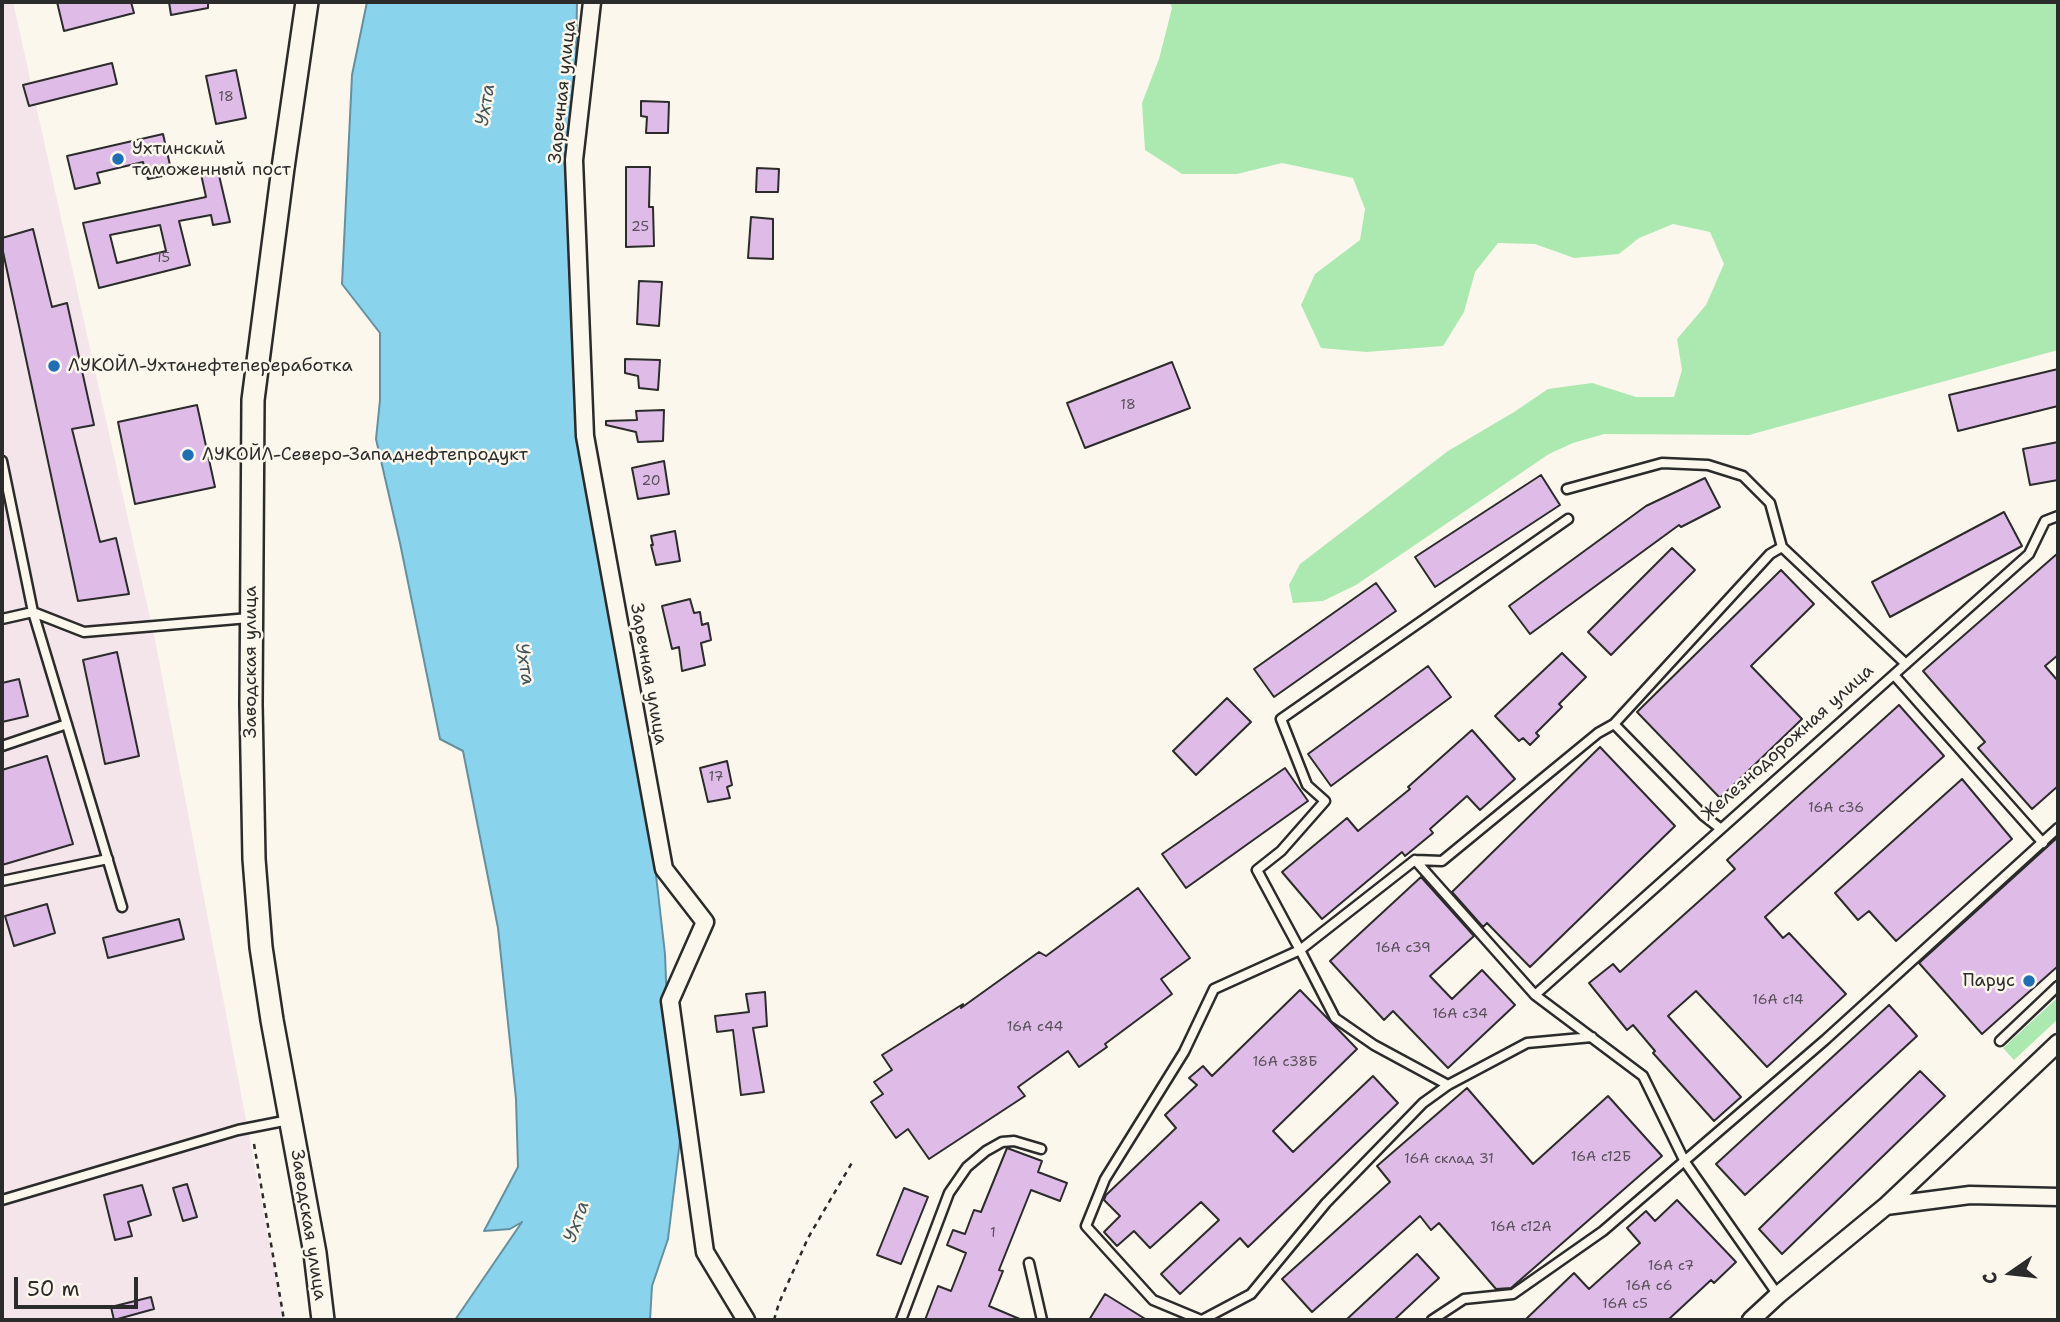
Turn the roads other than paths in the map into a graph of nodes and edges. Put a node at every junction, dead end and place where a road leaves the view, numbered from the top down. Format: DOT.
graph roads {
  1 [pos="307,2"];
  2 [pos="592,2"];
  3 [pos="2,461"];
  4 [pos="1567,489"];
  5 [pos="2058,516"];
  6 [pos="1568,519"];
  7 [pos="1782,547"];
  8 [pos="33,612"];
  9 [pos="250,618"];
  10 [pos="2,619"];
  11 [pos="1906,664"];
  12 [pos="1894,675"];
  13 [pos="1614,723"];
  14 [pos="67,724"];
  15 [pos="2,746"];
  16 [pos="2058,828"];
  17 [pos="1721,829"];
  18 [pos="2043,843"];
  19 [pos="108,859"];
  20 [pos="1415,860"];
  21 [pos="2,881"];
  22 [pos="122,907"];
  23 [pos="1300,950"];
  24 [pos="2058,986"];
  25 [pos="1535,995"];
  26 [pos="1592,1037"];
  27 [pos="2000,1041"];
  28 [pos="2058,1043"];
  29 [pos="1448,1085"];
  30 [pos="291,1120"];
  31 [pos="1041,1149"];
  32 [pos="1685,1162"];
  33 [pos="2058,1197"];
  34 [pos="2,1200"];
  35 [pos="1886,1206"];
  36 [pos="1029,1263"];
  37 [pos="1778,1294"];
  38 [pos="323,1320"];
  39 [pos="746,1320"];
  40 [pos="901,1320"];
  41 [pos="1042,1320"];
  42 [pos="1202,1320"];
  43 [pos="1433,1320"];
  44 [pos="1751,1320"];
  1 -- 9 [label="street, Заводская улица"];
  2 -- 39 [label="street, Заречная улица"];
  3 -- 8 [label="lane"];
  4 -- 7 [label="lane"];
  5 -- 11 [label="lane, Железнодорожная улица"];
  6 -- 23 [label="lane"];
  7 -- 11 [label="lane"];
  7 -- 13 [label="lane"];
  8 -- 9 [label="lane"];
  8 -- 10 [label="lane"];
  8 -- 14 [label="lane"];
  9 -- 30 [label="street, Заводская улица"];
  11 -- 12 [label="lane, Железнодорожная улица"];
  12 -- 17 [label="lane, Железнодорожная улица"];
  12 -- 18 [label="lane"];
  13 -- 17 [label="lane"];
  13 -- 20 [label="lane"];
  14 -- 15 [label="lane"];
  14 -- 19 [label="lane"];
  16 -- 18 [label="lane"];
  17 -- 25 [label="lane, Железнодорожная улица"];
  18 -- 32 [label="lane"];
  19 -- 21 [label="lane"];
  19 -- 22 [label="lane"];
  20 -- 23 [label="lane"];
  20 -- 25 [label="lane"];
  23 -- 29 [label="lane"];
  23 -- 42 [label="lane"];
  24 -- 27 [label="lane"];
  25 -- 26 [label="lane"];
  26 -- 29 [label="lane"];
  26 -- 32 [label="lane"];
  28 -- 35 [label="street"];
  29 -- 42 [label="lane"];
  30 -- 34 [label="lane"];
  30 -- 38 [label="street, Заводская улица"];
  31 -- 40 [label="lane"];
  32 -- 37 [label="lane"];
  32 -- 43 [label="lane"];
  33 -- 35 [label="street"];
  35 -- 37 [label="street"];
  36 -- 41 [label="lane"];
  37 -- 44 [label="street"];
}
